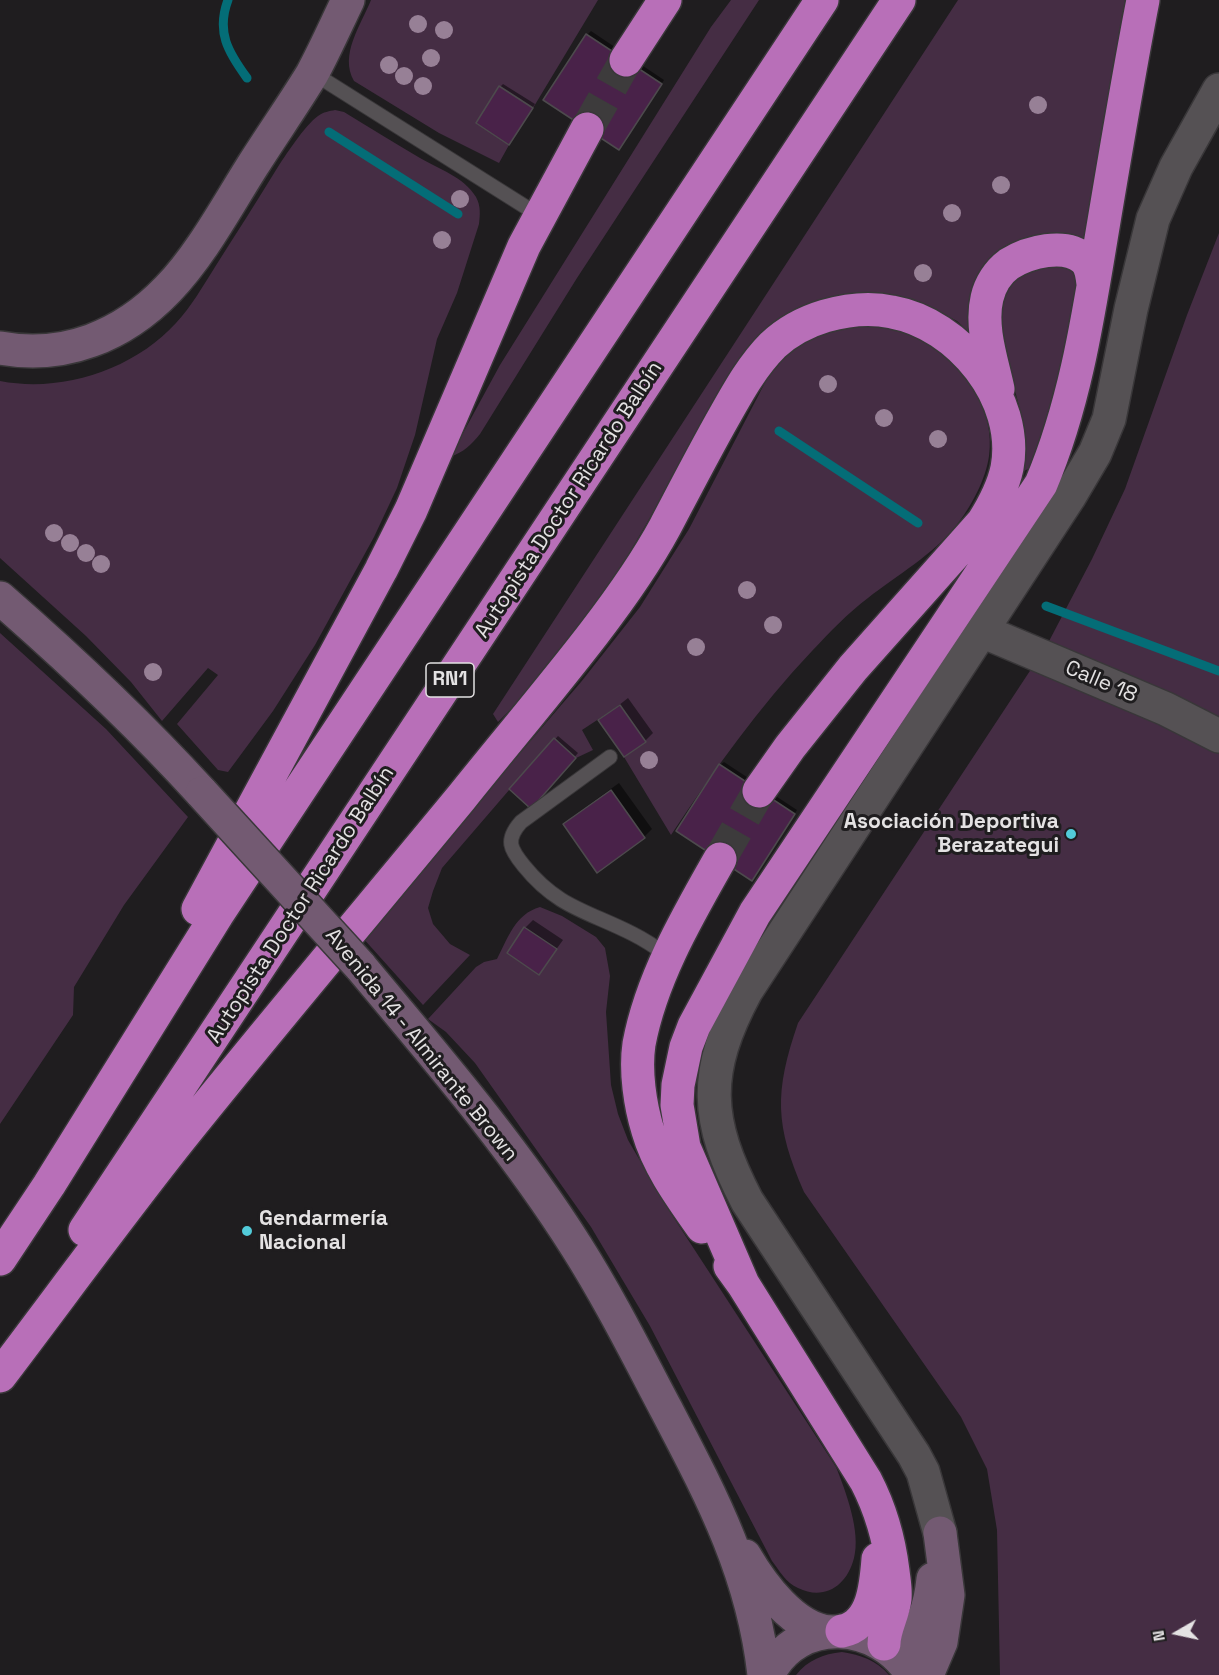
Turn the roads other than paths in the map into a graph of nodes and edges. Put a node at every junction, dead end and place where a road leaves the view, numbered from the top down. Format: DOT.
graph roads {
  1 [pos="348,0"];
  2 [pos="665,0"];
  3 [pos="822,0"];
  4 [pos="899,0"];
  5 [pos="1143,0"];
  6 [pos="626,60"];
  7 [pos="312,73"];
  8 [pos="1219,90"];
  9 [pos="587,129"];
  10 [pos="540,216"];
  11 [pos="1094,284"];
  12 [pos="0,348"];
  13 [pos="1005,421"];
  14 [pos="0,598"];
  15 [pos="982,631"];
  16 [pos="1219,736"];
  17 [pos="610,757"];
  18 [pos="759,791"];
  19 [pos="720,859"];
  20 [pos="669,956"];
  21 [pos="49,1185"];
  22 [pos="0,1259"];
  23 [pos="744,1284"];
  24 [pos="0,1359"];
  25 [pos="0,1376"];
  26 [pos="866,1481"];
  27 [pos="728,1533"];
  28 [pos="940,1533"];
  29 [pos="836,1632"];
  30 [pos="886,1646"];
  31 [pos="766,1675"];
  32 [pos="912,1675"];
  33 [pos="927,1675"];
  1 -- 7 [label="main road"];
  2 -- 6 [label="highway"];
  3 -- 21 [label="highway"];
  4 -- 24 [label="highway, Autopista Doctor Ricardo Balbín / RN1"];
  5 -- 11 [label="highway"];
  7 -- 10 [label="lane"];
  7 -- 12 [label="main road"];
  8 -- 15 [label="street"];
  9 -- 10 [label="highway"];
  10 -- 21 [label="highway"];
  11 -- 13 [label="highway"];
  11 -- 23 [label="highway"];
  13 -- 18 [label="highway"];
  13 -- 25 [label="highway"];
  14 -- 27 [label="main road, Avenida 14 - Almirante Brown, bridge"];
  15 -- 16 [label="street, Calle 18"];
  15 -- 28 [label="street"];
  17 -- 20 [label="lane"];
  19 -- 20 [label="highway"];
  20 -- 23 [label="highway"];
  21 -- 22 [label="highway"];
  23 -- 26 [label="highway"];
  26 -- 29 [label="highway"];
  26 -- 30 [label="highway"];
  27 -- 29 [label="main road, Avenida 14 - Almirante Brown"];
  27 -- 31 [label="main road, Avenida 14 - Almirante Brown"];
  28 -- 30 [label="main road"];
  28 -- 33 [label="main road"];
  29 -- 30 [label="main road, Avenida 14 - Almirante Brown"];
  29 -- 31 [label="main road"];
  30 -- 32 [label="main road"];
}
